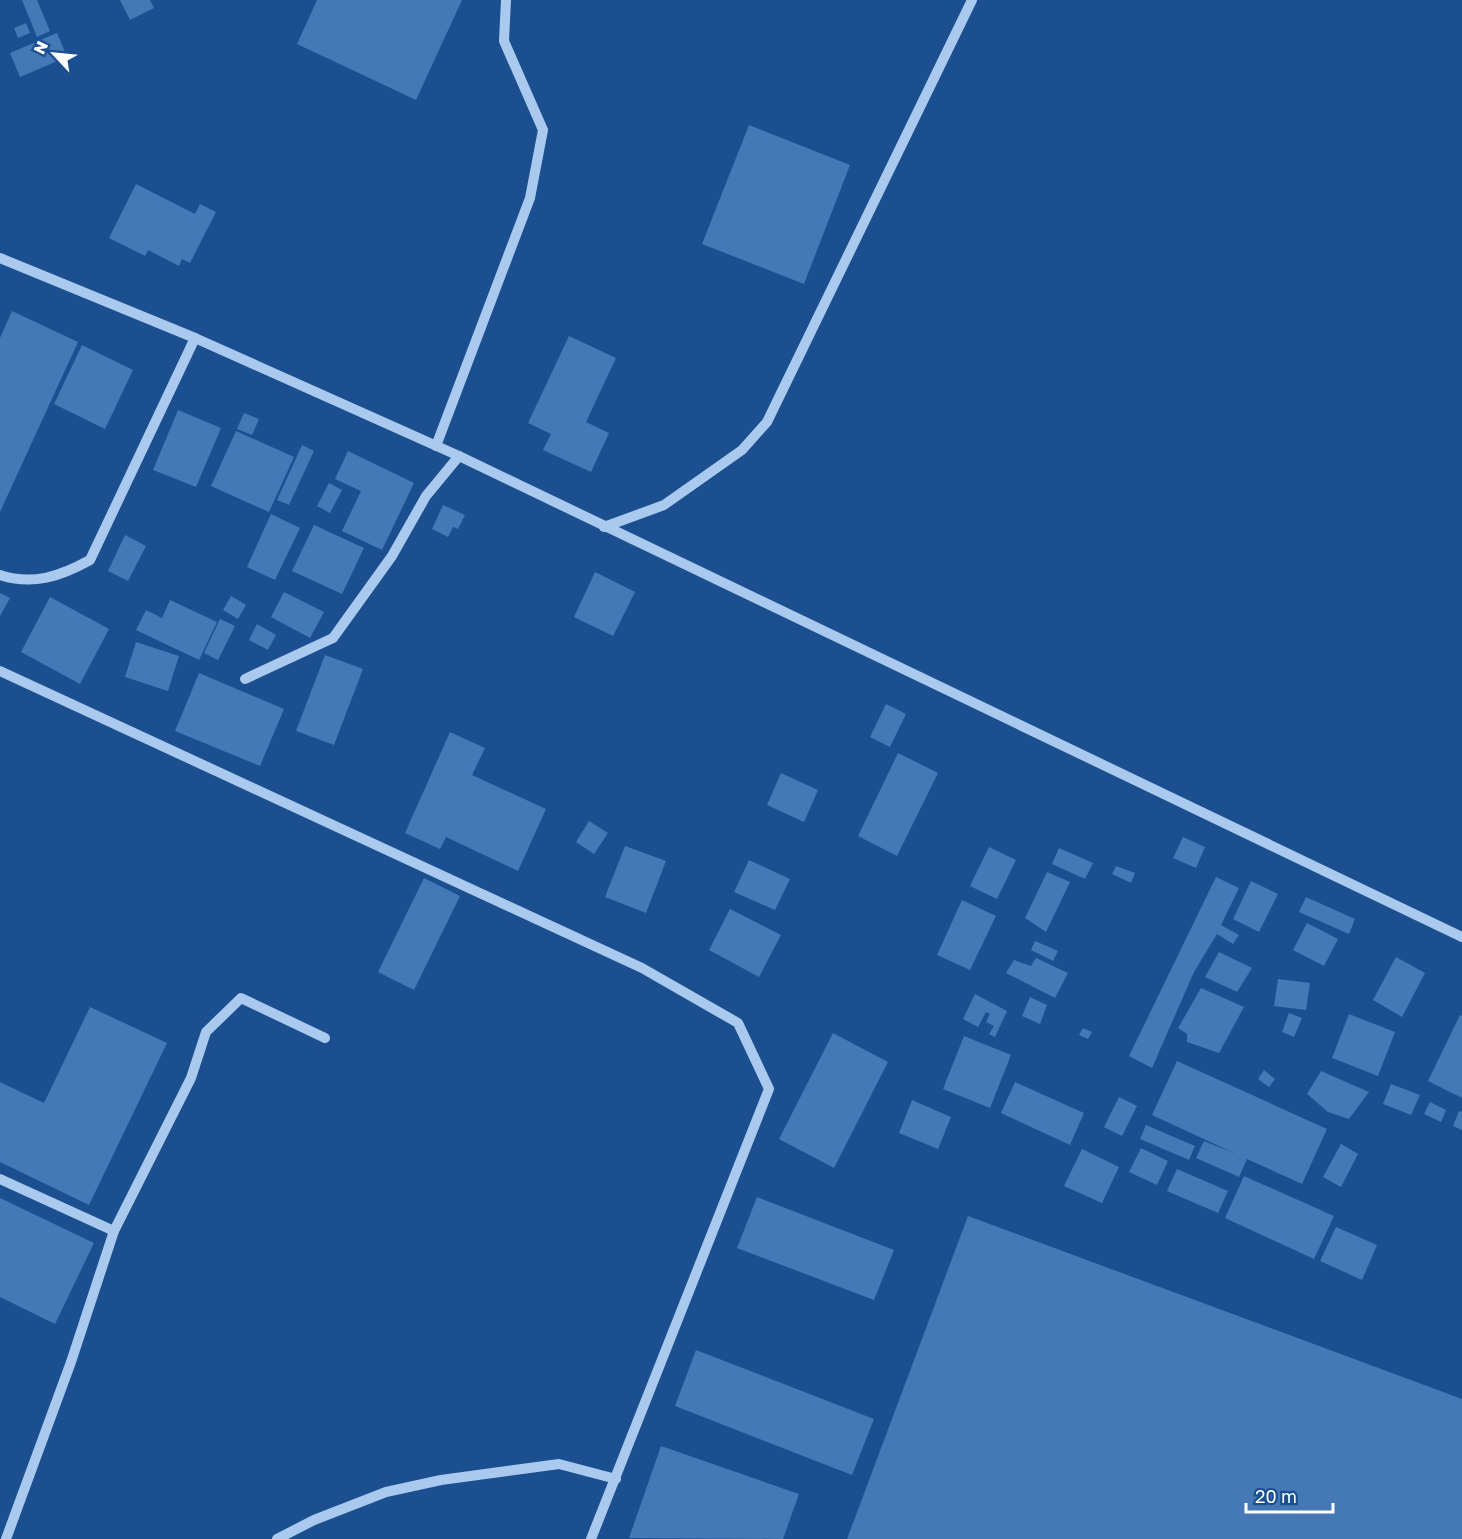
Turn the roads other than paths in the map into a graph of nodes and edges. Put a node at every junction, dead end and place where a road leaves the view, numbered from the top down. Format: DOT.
graph roads {
  1 [pos="506,0"];
  2 [pos="972,0"];
  3 [pos="0,258"];
  4 [pos="195,338"];
  5 [pos="436,446"];
  6 [pos="459,456"];
  7 [pos="604,527"];
  8 [pos="0,575"];
  9 [pos="0,671"];
  10 [pos="244,679"];
  11 [pos="1462,937"];
  12 [pos="325,1038"];
  13 [pos="0,1179"];
  14 [pos="114,1231"];
  15 [pos="616,1479"];
  16 [pos="6,1539"];
  17 [pos="277,1539"];
  18 [pos="591,1539"];
  1 -- 5 [label="street"];
  2 -- 7 [label="street"];
  3 -- 4 [label="street"];
  4 -- 5 [label="street"];
  4 -- 8 [label="street"];
  5 -- 6 [label="street"];
  6 -- 7 [label="street"];
  6 -- 10 [label="street"];
  7 -- 11 [label="street"];
  9 -- 15 [label="street"];
  12 -- 14 [label="street"];
  13 -- 14 [label="street"];
  14 -- 16 [label="street"];
  15 -- 17 [label="street"];
  15 -- 18 [label="street"];
}
